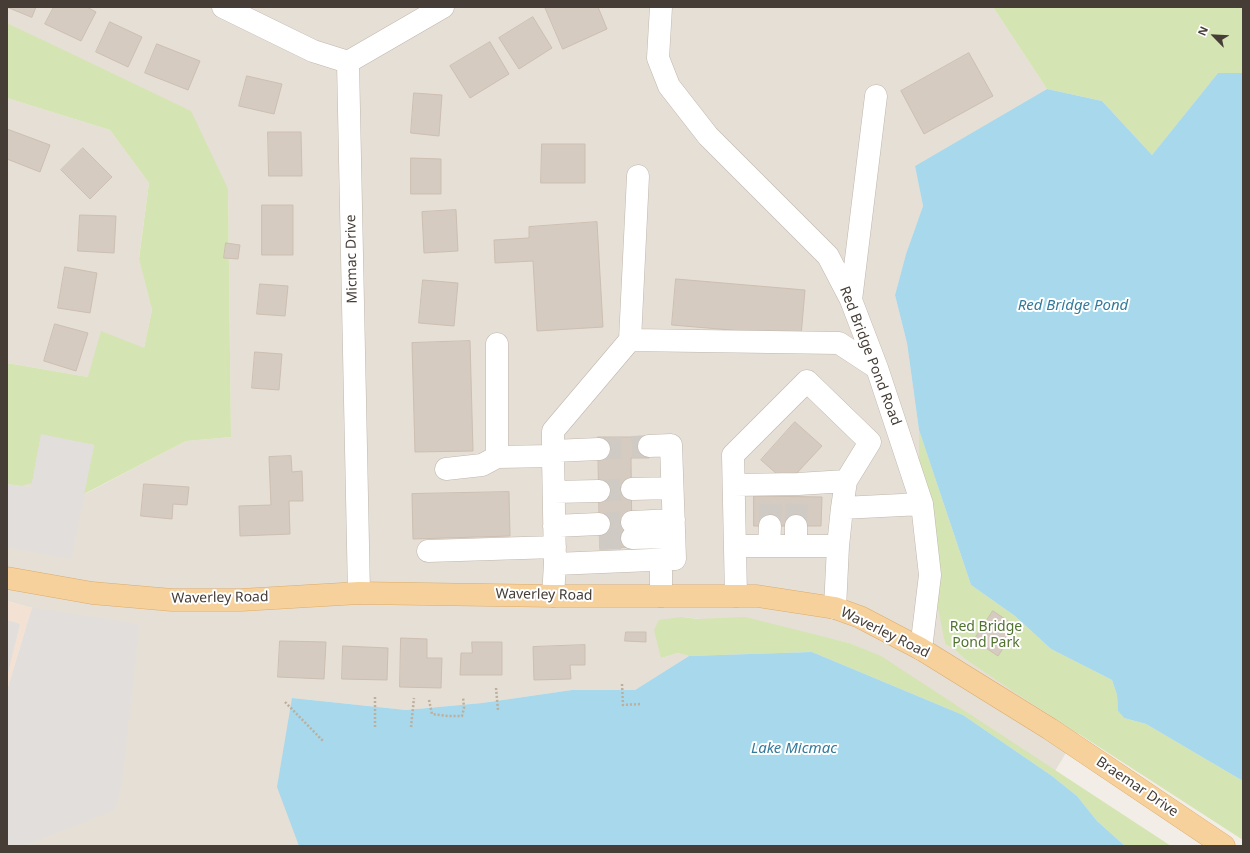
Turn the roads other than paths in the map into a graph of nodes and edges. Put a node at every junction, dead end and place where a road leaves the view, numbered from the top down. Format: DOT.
graph roads {
  1 [pos="223,7"];
  2 [pos="443,7"];
  3 [pos="661,7"];
  4 [pos="348,62"];
  5 [pos="876,96"];
  6 [pos="638,176"];
  7 [pos="852,300"];
  8 [pos="630,340"];
  9 [pos="497,344"];
  10 [pos="877,368"];
  11 [pos="649,446"];
  12 [pos="598,449"];
  13 [pos="553,454"];
  14 [pos="497,456"];
  15 [pos="446,469"];
  16 [pos="846,481"];
  17 [pos="734,484"];
  18 [pos="922,504"];
  19 [pos="842,508"];
  20 [pos="673,513"];
  21 [pos="554,530"];
  22 [pos="735,546"];
  23 [pos="838,546"];
  24 [pos="428,552"];
  25 [pos="668,560"];
  26 [pos="7,578"];
  27 [pos="359,593"];
  28 [pos="553,596"];
  29 [pos="661,596"];
  30 [pos="736,596"];
  31 [pos="835,608"];
  32 [pos="921,649"];
  33 [pos="1050,728"];
  34 [pos="1224,846"];
  1 -- 4 [label="street"];
  2 -- 4 [label="street"];
  3 -- 7 [label="street, Red Bridge Pond Road"];
  4 -- 27 [label="street, Micmac Drive"];
  5 -- 7 [label="street"];
  6 -- 8 [label="street"];
  7 -- 10 [label="street, Red Bridge Pond Road"];
  8 -- 10 [label="street"];
  8 -- 13 [label="street"];
  9 -- 14 [label="street"];
  10 -- 18 [label="street, Red Bridge Pond Road"];
  11 -- 20 [label="street"];
  12 -- 13 [label="street"];
  13 -- 14 [label="street"];
  13 -- 21 [label="street"];
  14 -- 15 [label="street"];
  16 -- 17 [label="street"];
  16 -- 17 [label="street"];
  16 -- 19 [label="street"];
  17 -- 22 [label="street"];
  18 -- 19 [label="street"];
  18 -- 32 [label="street, Red Bridge Pond Road"];
  19 -- 23 [label="street"];
  20 -- 20 [label="street"];
  20 -- 25 [label="street"];
  21 -- 21 [label="street"];
  21 -- 24 [label="street"];
  21 -- 25 [label="street"];
  21 -- 28 [label="street"];
  22 -- 23 [label="street"];
  22 -- 30 [label="street"];
  23 -- 31 [label="street"];
  25 -- 29 [label="street"];
  26 -- 27 [label="main road, Waverley Road"];
  27 -- 28 [label="main road, Waverley Road"];
  28 -- 29 [label="main road, Waverley Road"];
  29 -- 30 [label="main road, Waverley Road"];
  30 -- 31 [label="main road, Waverley Road"];
  31 -- 32 [label="main road, Waverley Road"];
  32 -- 33 [label="main road, Waverley Road"];
  33 -- 34 [label="main road, Braemar Drive"];
}
